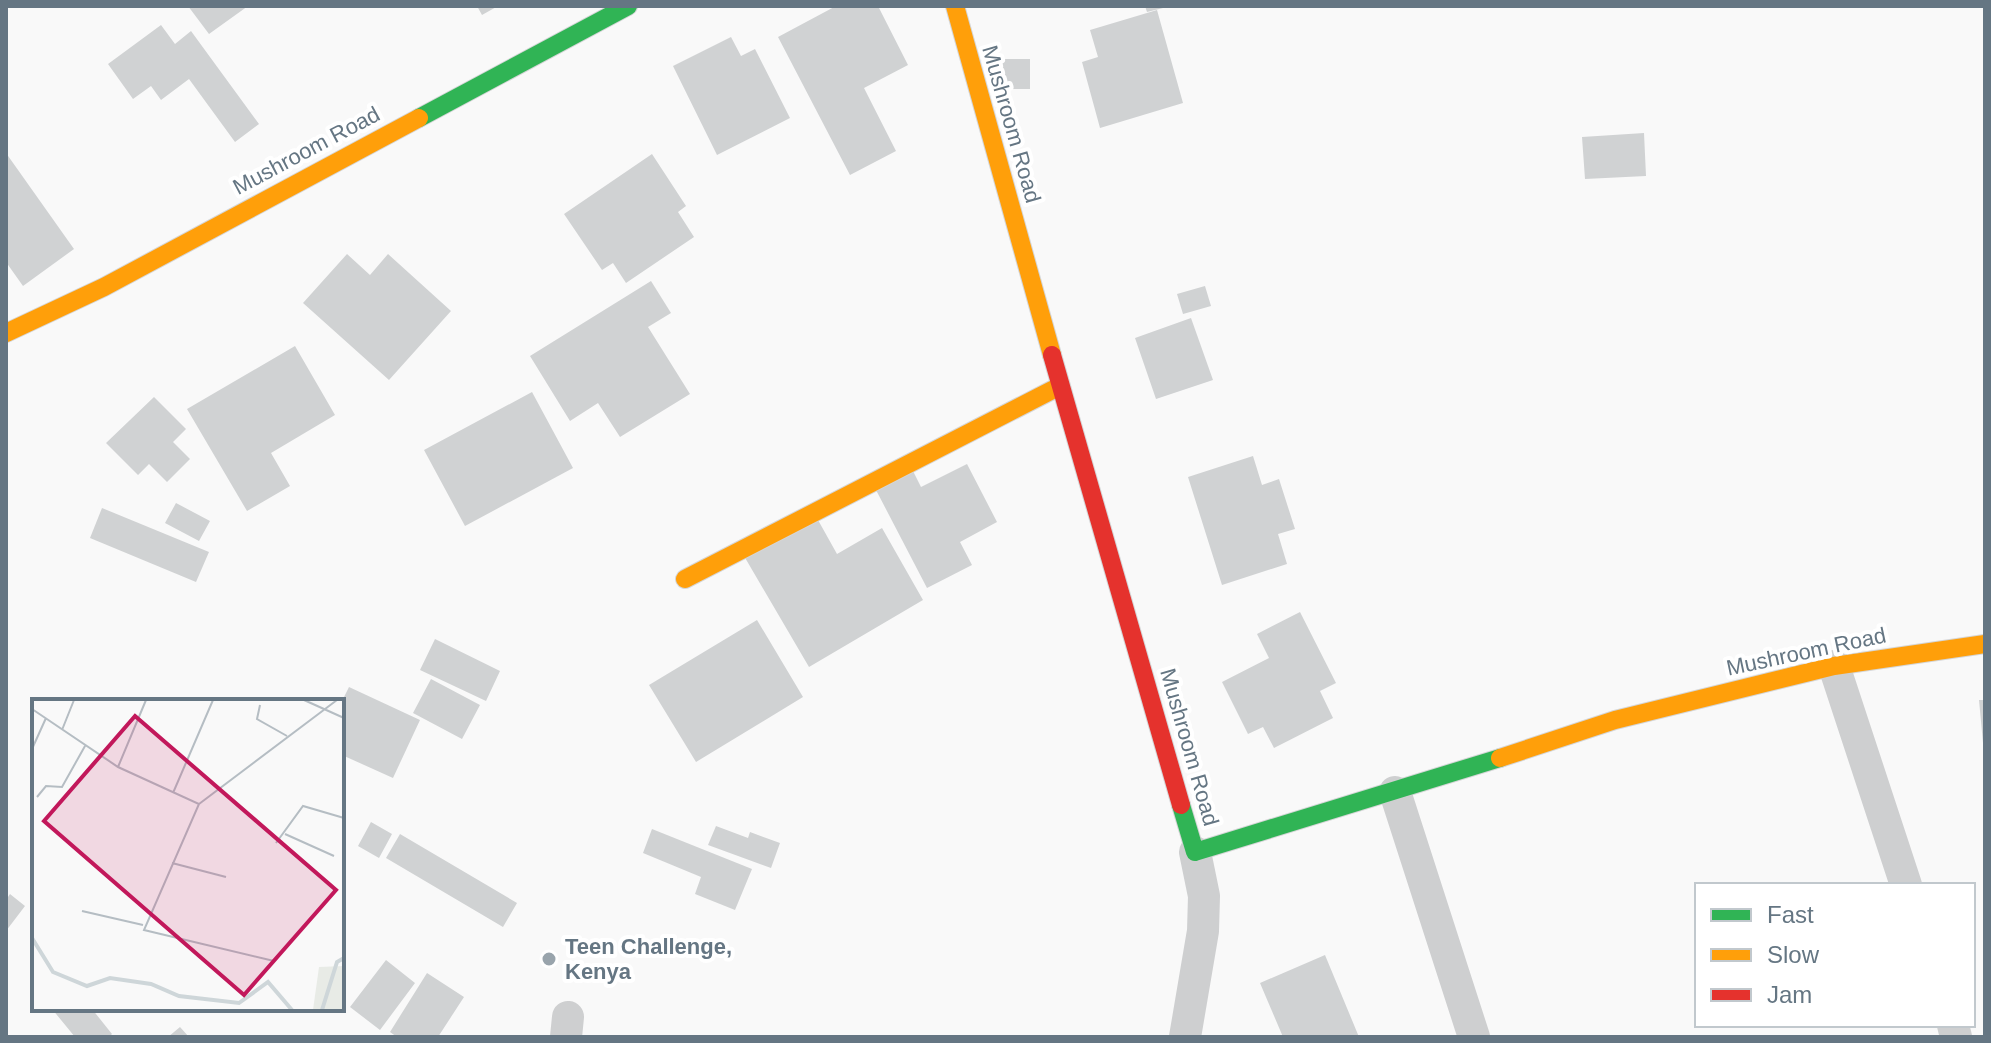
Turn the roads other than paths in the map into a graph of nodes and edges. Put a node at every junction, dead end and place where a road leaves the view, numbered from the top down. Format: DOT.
graph roads {
  1 [pos="628,6"];
  2 [pos="955,6"];
  3 [pos="6,333"];
  4 [pos="1060,386"];
  5 [pos="685,579"];
  6 [pos="1985,644"];
  7 [pos="1834,666"];
  8 [pos="1395,792"];
  9 [pos="1195,852"];
  10 [pos="1905,883"];
  11 [pos="1185,1037"];
  12 [pos="1474,1037"];
  1 -- 3 [label="street, Mushroom Road"];
  2 -- 4 [label="street, Mushroom Road"];
  4 -- 5 [label="street"];
  4 -- 9 [label="street, Mushroom Road"];
  6 -- 7 [label="street, Mushroom Road"];
  7 -- 8 [label="street, Mushroom Road"];
  7 -- 10 [label="street"];
  8 -- 9 [label="street, Mushroom Road"];
  8 -- 12 [label="street"];
  9 -- 11 [label="street"];
}
